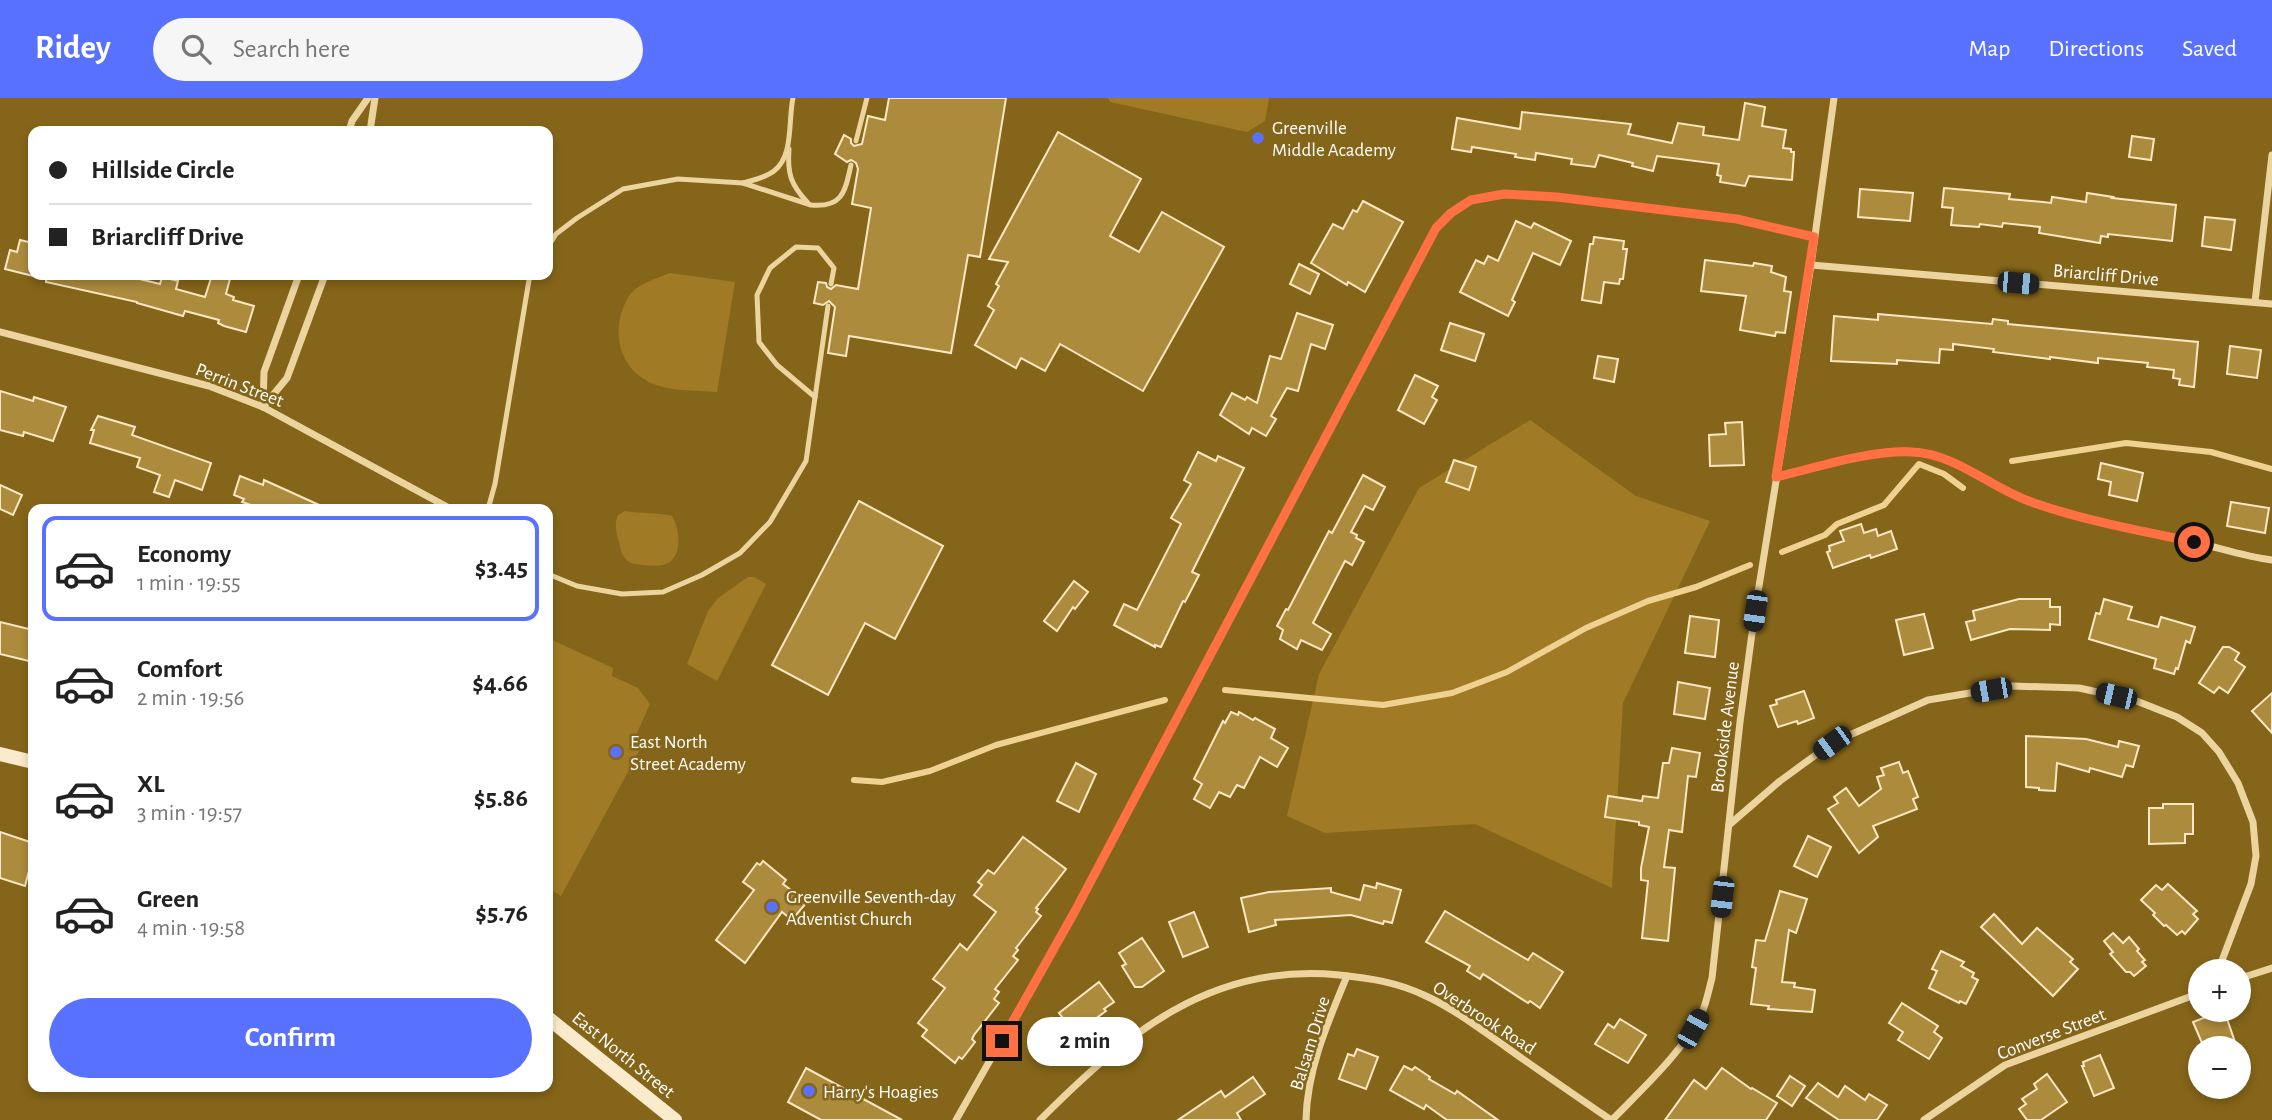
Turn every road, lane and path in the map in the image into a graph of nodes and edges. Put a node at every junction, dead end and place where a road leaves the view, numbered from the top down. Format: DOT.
graph roads {
  1 [pos="368,98"];
  2 [pos="374,98"];
  3 [pos="793,98"];
  4 [pos="867,98"];
  5 [pos="1835,98"];
  6 [pos="350,126"];
  7 [pos="371,126"];
  8 [pos="856,141"];
  9 [pos="789,146"];
  10 [pos="2272,155"];
  11 [pos="851,164"];
  12 [pos="743,184"];
  13 [pos="811,205"];
  14 [pos="1814,237"];
  15 [pos="553,239"];
  16 [pos="1811,265"];
  17 [pos="297,280"];
  18 [pos="323,280"];
  19 [pos="528,280"];
  20 [pos="831,284"];
  21 [pos="2255,302"];
  22 [pos="2272,304"];
  23 [pos="828,306"];
  24 [pos="0,332"];
  25 [pos="815,397"];
  26 [pos="263,407"];
  27 [pos="1776,477"];
  28 [pos="442,504"];
  29 [pos="489,504"];
  30 [pos="2272,560"];
  31 [pos="553,576"];
  32 [pos="0,754"];
  33 [pos="28,761"];
  34 [pos="1729,825"];
  35 [pos="2223,959"];
  36 [pos="2272,968"];
  37 [pos="2251,975"];
  38 [pos="1347,976"];
  39 [pos="2188,997"];
  40 [pos="553,1022"];
  41 [pos="676,1120"];
  42 [pos="956,1120"];
  43 [pos="1040,1120"];
  44 [pos="1306,1120"];
  45 [pos="1611,1120"];
  46 [pos="1924,1120"];
  1 -- 6 [label="street"];
  2 -- 7 [label="street"];
  3 -- 9 [label="lane"];
  4 -- 8 [label="lane"];
  5 -- 14 [label="street, Brookside Avenue"];
  9 -- 12 [label="lane"];
  9 -- 13 [label="lane"];
  10 -- 21 [label="street"];
  11 -- 13 [label="lane"];
  12 -- 13 [label="lane"];
  12 -- 15 [label="lane"];
  14 -- 16 [label="street, Brookside Avenue"];
  14 -- 42 [label="street"];
  16 -- 21 [label="street, Briarcliff Drive"];
  16 -- 27 [label="street, Brookside Avenue"];
  17 -- 26 [label="street"];
  18 -- 26 [label="street"];
  19 -- 29 [label="lane"];
  20 -- 25 [label="lane"];
  21 -- 22 [label="street, Briarcliff Drive"];
  23 -- 25 [label="lane"];
  24 -- 26 [label="street, Perrin Street"];
  25 -- 31 [label="lane"];
  26 -- 28 [label="street, Perrin Street"];
  27 -- 30 [label="street"];
  27 -- 34 [label="street, Brookside Avenue"];
  32 -- 33 [label="main road"];
  34 -- 35 [label="street"];
  34 -- 45 [label="street, Brookside Avenue"];
  36 -- 37 [label="street"];
  38 -- 43 [label="street, Overbrook Road"];
  38 -- 44 [label="street, Balsam Drive"];
  38 -- 45 [label="street, Overbrook Road"];
  39 -- 46 [label="street, Converse Street"];
  40 -- 41 [label="main road, East North Street"];
}
